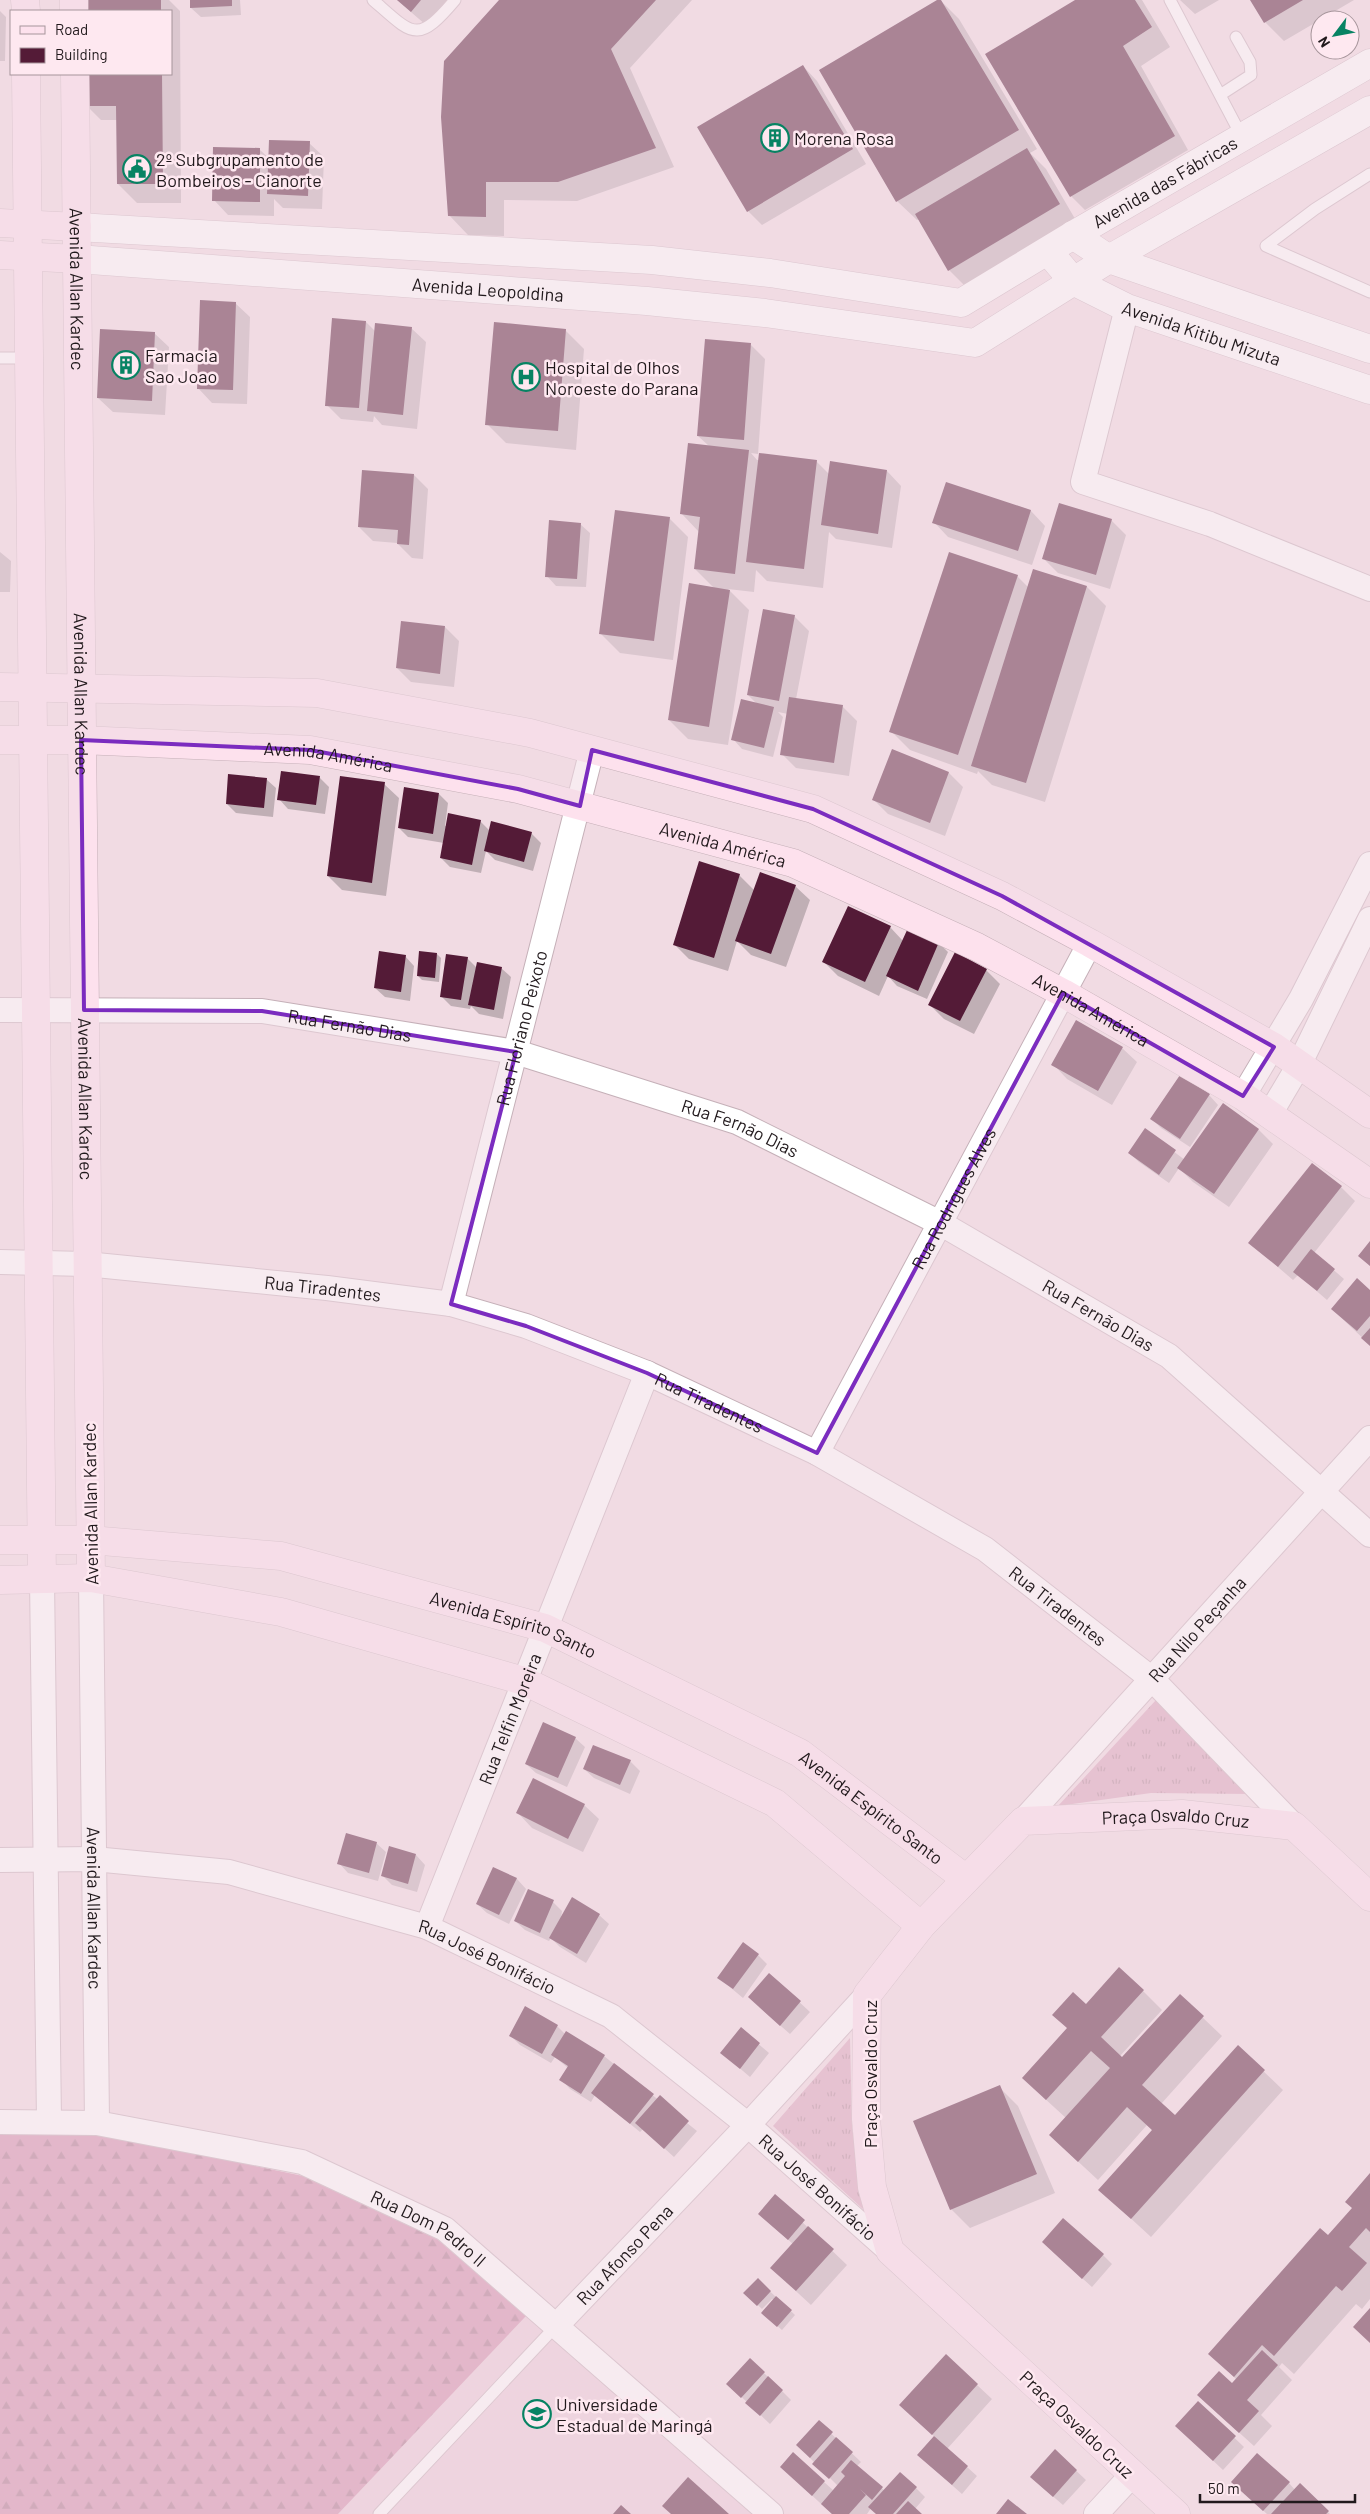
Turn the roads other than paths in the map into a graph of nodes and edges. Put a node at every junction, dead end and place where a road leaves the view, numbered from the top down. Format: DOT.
graph roads {
  1 [pos="373,0"];
  2 [pos="455,0"];
  3 [pos="1170,0"];
  4 [pos="1236,37"];
  5 [pos="1370,63"];
  6 [pos="26,75"];
  7 [pos="75,75"];
  8 [pos="1220,95"];
  9 [pos="1370,110"];
  10 [pos="1242,136"];
  11 [pos="1370,174"];
  12 [pos="0,224"];
  13 [pos="28,225"];
  14 [pos="78,227"];
  15 [pos="1073,235"];
  16 [pos="1048,251"];
  17 [pos="0,255"];
  18 [pos="27,257"];
  19 [pos="1110,258"];
  20 [pos="77,259"];
  21 [pos="770,273"];
  22 [pos="1073,281"];
  23 [pos="1370,292"];
  24 [pos="1128,308"];
  25 [pos="765,313"];
  26 [pos="1370,348"];
  27 [pos="0,358"];
  28 [pos="28,358"];
  29 [pos="1370,390"];
  30 [pos="1370,589"];
  31 [pos="0,687"];
  32 [pos="32,687"];
  33 [pos="82,688"];
  34 [pos="0,740"];
  35 [pos="81,740"];
  36 [pos="33,741"];
  37 [pos="592,750"];
  38 [pos="580,806"];
  39 [pos="1370,864"];
  40 [pos="1370,919"];
  41 [pos="1090,943"];
  42 [pos="1063,993"];
  43 [pos="36,1009"];
  44 [pos="0,1010"];
  45 [pos="84,1010"];
  46 [pos="1274,1047"];
  47 [pos="516,1052"];
  48 [pos="1299,1064"];
  49 [pos="1243,1096"];
  50 [pos="1270,1114"];
  51 [pos="1370,1114"];
  52 [pos="1370,1184"];
  53 [pos="940,1223"];
  54 [pos="0,1262"];
  55 [pos="39,1262"];
  56 [pos="86,1264"];
  57 [pos="451,1304"];
  58 [pos="646,1373"];
  59 [pos="1370,1438"];
  60 [pos="817,1453"];
  61 [pos="1322,1491"];
  62 [pos="1370,1535"];
  63 [pos="0,1540"];
  64 [pos="42,1540"];
  65 [pos="90,1540"];
  66 [pos="91,1578"];
  67 [pos="42,1579"];
  68 [pos="0,1580"];
  69 [pos="545,1628"];
  70 [pos="1152,1679"];
  71 [pos="524,1681"];
  72 [pos="1023,1821"];
  73 [pos="1294,1826"];
  74 [pos="94,1859"];
  75 [pos="0,1860"];
  76 [pos="45,1860"];
  77 [pos="966,1879"];
  78 [pos="1370,1897"];
  79 [pos="921,1926"];
  80 [pos="427,1927"];
  81 [pos="867,1995"];
  82 [pos="49,2121"];
  83 [pos="0,2122"];
  84 [pos="97,2123"];
  85 [pos="748,2125"];
  86 [pos="890,2251"];
  87 [pos="556,2326"];
  88 [pos="1132,2475"];
  89 [pos="380,2514"];
  90 [pos="771,2514"];
  91 [pos="1096,2514"];
  92 [pos="1176,2514"];
  1 -- 2 [label="lane"];
  3 -- 8 [label="lane"];
  4 -- 8 [label="lane"];
  5 -- 10 [label="street, Avenida das Fábricas"];
  6 -- 13 [label="main road"];
  7 -- 14 [label="main road, Avenida Allan Kardec"];
  8 -- 10 [label="lane"];
  9 -- 19 [label="street"];
  10 -- 15 [label="street, Avenida das Fábricas"];
  11 -- 23 [label="lane"];
  12 -- 13 [label="main road"];
  13 -- 14 [label="main road"];
  13 -- 18 [label="main road"];
  14 -- 20 [label="main road, Avenida Allan Kardec"];
  14 -- 21 [label="street"];
  15 -- 16 [label="street, Avenida das Fábricas"];
  15 -- 19 [label="street"];
  16 -- 21 [label="street, Avenida das Fábricas"];
  16 -- 22 [label="street, Avenida Kitibu Mizuta"];
  17 -- 18 [label="main road, Avenida Leopoldina"];
  18 -- 20 [label="main road, Avenida Leopoldina"];
  18 -- 28 [label="main road"];
  19 -- 22 [label="street"];
  19 -- 26 [label="street"];
  20 -- 25 [label="street, Avenida Leopoldina"];
  20 -- 33 [label="main road, Avenida Allan Kardec"];
  21 -- 25 [label="street"];
  22 -- 24 [label="street, Avenida Kitibu Mizuta"];
  22 -- 25 [label="street, Avenida Leopoldina"];
  24 -- 29 [label="street, Avenida Kitibu Mizuta"];
  24 -- 30 [label="street"];
  27 -- 28 [label="lane"];
  28 -- 32 [label="main road"];
  31 -- 32 [label="main road"];
  32 -- 33 [label="main road"];
  32 -- 36 [label="main road"];
  33 -- 35 [label="main road, Avenida Allan Kardec"];
  33 -- 37 [label="main road"];
  34 -- 36 [label="main road, Avenida América"];
  35 -- 36 [label="main road, Avenida América"];
  35 -- 38 [label="main road, Avenida América"];
  35 -- 45 [label="main road, Avenida Allan Kardec"];
  36 -- 43 [label="main road"];
  37 -- 38 [label="street, Rua Floriano Peixoto"];
  37 -- 41 [label="main road"];
  38 -- 42 [label="main road, Avenida América"];
  38 -- 47 [label="street, Rua Floriano Peixoto"];
  39 -- 46 [label="street"];
  40 -- 48 [label="street"];
  41 -- 42 [label="street, Rua Rodrigues Alves"];
  41 -- 46 [label="main road"];
  42 -- 49 [label="main road, Avenida América"];
  42 -- 53 [label="street, Rua Rodrigues Alves"];
  43 -- 44 [label="street, Rua Fernão Dias"];
  43 -- 45 [label="street, Rua Fernão Dias"];
  43 -- 55 [label="main road"];
  45 -- 47 [label="street, Rua Fernão Dias"];
  45 -- 56 [label="main road, Avenida Allan Kardec"];
  46 -- 48 [label="main road"];
  46 -- 49 [label="street"];
  47 -- 53 [label="street, Rua Fernão Dias"];
  47 -- 57 [label="street, Rua Floriano Peixoto"];
  48 -- 50 [label="street"];
  48 -- 51 [label="main road"];
  49 -- 50 [label="main road, Avenida América"];
  50 -- 52 [label="main road, Avenida América"];
  53 -- 60 [label="street, Rua Rodrigues Alves"];
  53 -- 61 [label="street, Rua Fernão Dias"];
  54 -- 55 [label="street, Rua Tiradentes"];
  55 -- 56 [label="street, Rua Tiradentes"];
  55 -- 64 [label="main road"];
  56 -- 57 [label="street, Rua Tiradentes"];
  56 -- 65 [label="main road, Avenida Allan Kardec"];
  57 -- 58 [label="street, Rua Tiradentes"];
  58 -- 60 [label="street, Rua Tiradentes"];
  58 -- 69 [label="street, Rua Telfin Moreira"];
  59 -- 61 [label="street, Rua Nilo Peçanha"];
  60 -- 70 [label="street, Rua Tiradentes"];
  61 -- 62 [label="street, Rua Fernão Dias"];
  61 -- 70 [label="street, Rua Nilo Peçanha"];
  63 -- 64 [label="main road, Avenida Espírito Santo"];
  64 -- 65 [label="main road, Avenida Espírito Santo"];
  64 -- 67 [label="main road"];
  65 -- 66 [label="main road, Avenida Allan Kardec"];
  65 -- 69 [label="main road, Avenida Espírito Santo"];
  66 -- 67 [label="main road"];
  66 -- 71 [label="main road"];
  66 -- 74 [label="street, Avenida Allan Kardec"];
  67 -- 68 [label="main road"];
  67 -- 76 [label="street"];
  69 -- 71 [label="street, Rua Telfin Moreira"];
  69 -- 77 [label="main road, Avenida Espírito Santo"];
  70 -- 72 [label="street, Rua Nilo Peçanha"];
  70 -- 73 [label="street, Rua Tiradentes"];
  71 -- 79 [label="main road"];
  71 -- 80 [label="street, Rua Telfin Moreira"];
  72 -- 73 [label="main road, Praça Osvaldo Cruz"];
  72 -- 77 [label="main road, Praça Osvaldo Cruz"];
  73 -- 78 [label="main road"];
  74 -- 76 [label="street, Rua José Bonifácio"];
  74 -- 80 [label="street, Rua José Bonifácio"];
  74 -- 84 [label="street, Avenida Allan Kardec"];
  75 -- 76 [label="street, Rua José Bonifácio"];
  76 -- 82 [label="street"];
  77 -- 79 [label="main road, Praça Osvaldo Cruz"];
  79 -- 81 [label="main road, Praça Osvaldo Cruz"];
  80 -- 85 [label="street, Rua José Bonifácio"];
  81 -- 85 [label="street, Rua Afonso Pena"];
  81 -- 86 [label="main road, Praça Osvaldo Cruz"];
  82 -- 83 [label="street, Rua Dom Pedro II"];
  82 -- 84 [label="street, Rua Dom Pedro II"];
  84 -- 87 [label="street, Rua Dom Pedro II"];
  85 -- 86 [label="street, Rua José Bonifácio"];
  85 -- 87 [label="street, Rua Afonso Pena"];
  86 -- 88 [label="main road, Praça Osvaldo Cruz"];
  87 -- 89 [label="lane, Rua Afonso Pena"];
  87 -- 90 [label="street, Rua Dom Pedro II"];
  88 -- 91 [label="street"];
  88 -- 92 [label="main road, Praça Osvaldo Cruz"];
}
